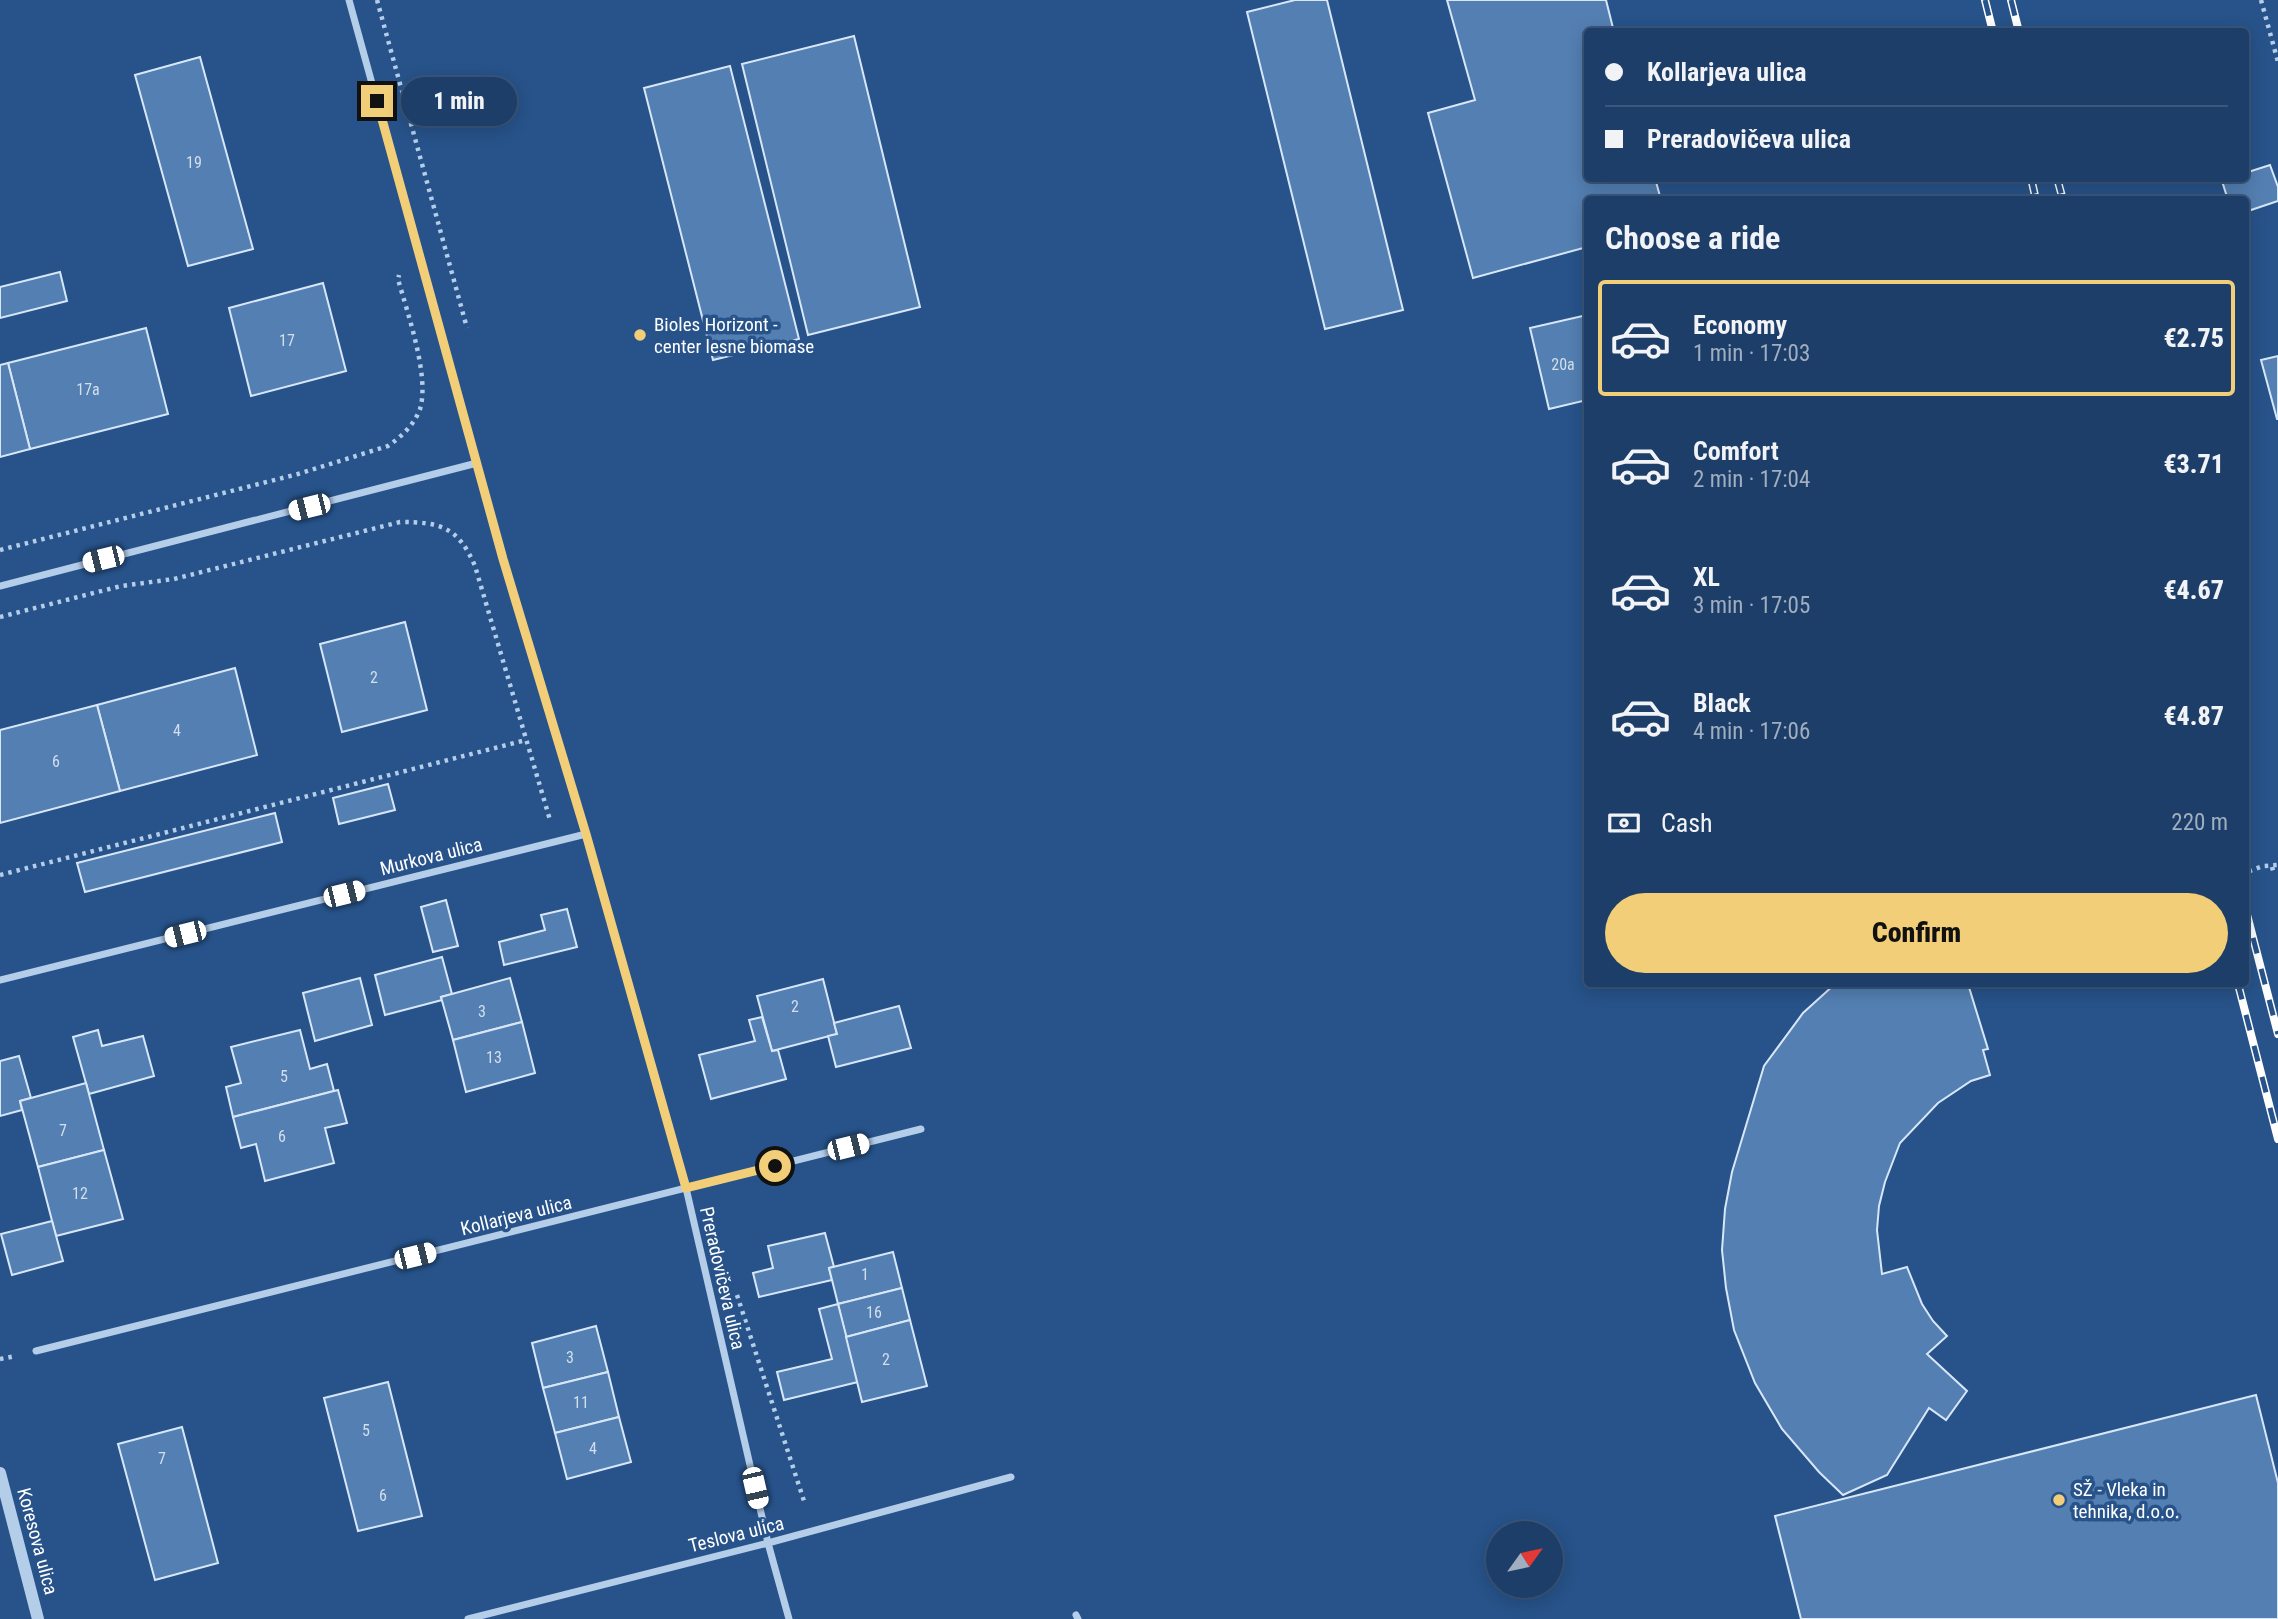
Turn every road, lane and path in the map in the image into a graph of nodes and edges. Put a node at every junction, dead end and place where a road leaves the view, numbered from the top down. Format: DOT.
graph roads {
  1 [pos="349,0"];
  2 [pos="377,0"];
  3 [pos="2261,0"];
  4 [pos="2278,62"];
  5 [pos="398,279"];
  6 [pos="470,341"];
  7 [pos="477,463"];
  8 [pos="0,550"];
  9 [pos="0,586"];
  10 [pos="0,617"];
  11 [pos="526,740"];
  12 [pos="586,834"];
  13 [pos="556,841"];
  14 [pos="2275,866"];
  15 [pos="2249,870"];
  16 [pos="2274,874"];
  17 [pos="0,875"];
  18 [pos="0,980"];
  19 [pos="921,1129"];
  20 [pos="686,1188"];
  21 [pos="36,1351"];
  22 [pos="0,1473"];
  23 [pos="1011,1477"];
  24 [pos="768,1542"];
  25 [pos="38,1619"];
  26 [pos="468,1619"];
  27 [pos="789,1619"];
  1 -- 7 [label="street, Preradovičeva ulica"];
  2 -- 6 [label="path"];
  3 -- 4 [label="path"];
  5 -- 8 [label="path"];
  7 -- 9 [label="street"];
  7 -- 12 [label="street, Preradovičeva ulica"];
  10 -- 11 [label="path"];
  11 -- 13 [label="path"];
  11 -- 17 [label="path"];
  12 -- 13 [label="street, Murkova ulica"];
  12 -- 20 [label="street, Preradovičeva ulica"];
  13 -- 18 [label="street, Murkova ulica"];
  14 -- 15 [label="path"];
  14 -- 16 [label="path"];
  19 -- 20 [label="street, Kollarjeva ulica"];
  20 -- 21 [label="street, Kollarjeva ulica"];
  20 -- 24 [label="street, Preradovičeva ulica"];
  22 -- 25 [label="street, Koresova ulica"];
  23 -- 24 [label="street, Teslova ulica"];
  24 -- 26 [label="street, Teslova ulica"];
  24 -- 27 [label="street, Preradovičeva ulica"];
}
